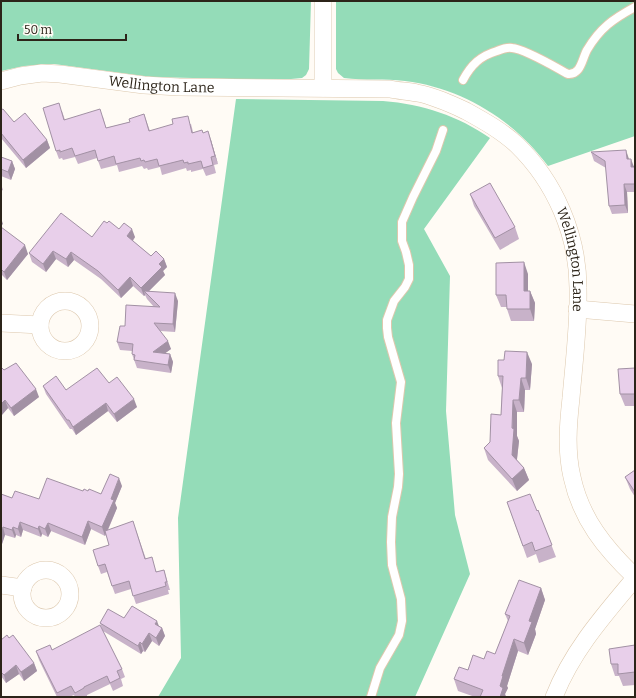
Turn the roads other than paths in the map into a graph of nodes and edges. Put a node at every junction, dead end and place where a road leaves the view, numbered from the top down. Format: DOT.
graph roads {
  1 [pos="323,1"];
  2 [pos="635,7"];
  3 [pos="463,80"];
  4 [pos="1,81"];
  5 [pos="323,88"];
  6 [pos="443,130"];
  7 [pos="577,309"];
  8 [pos="635,314"];
  9 [pos="1,323"];
  10 [pos="40,325"];
  11 [pos="635,577"];
  12 [pos="1,585"];
  13 [pos="23,588"];
  14 [pos="371,697"];
  15 [pos="554,697"];
  1 -- 5 [label="street"];
  2 -- 3 [label="lane"];
  4 -- 5 [label="street, Wellington Lane"];
  5 -- 7 [label="street, Wellington Lane"];
  6 -- 14 [label="lane"];
  7 -- 8 [label="street"];
  7 -- 11 [label="street, Wellington Lane"];
  9 -- 10 [label="street"];
  11 -- 15 [label="street"];
  12 -- 13 [label="street"];
}
